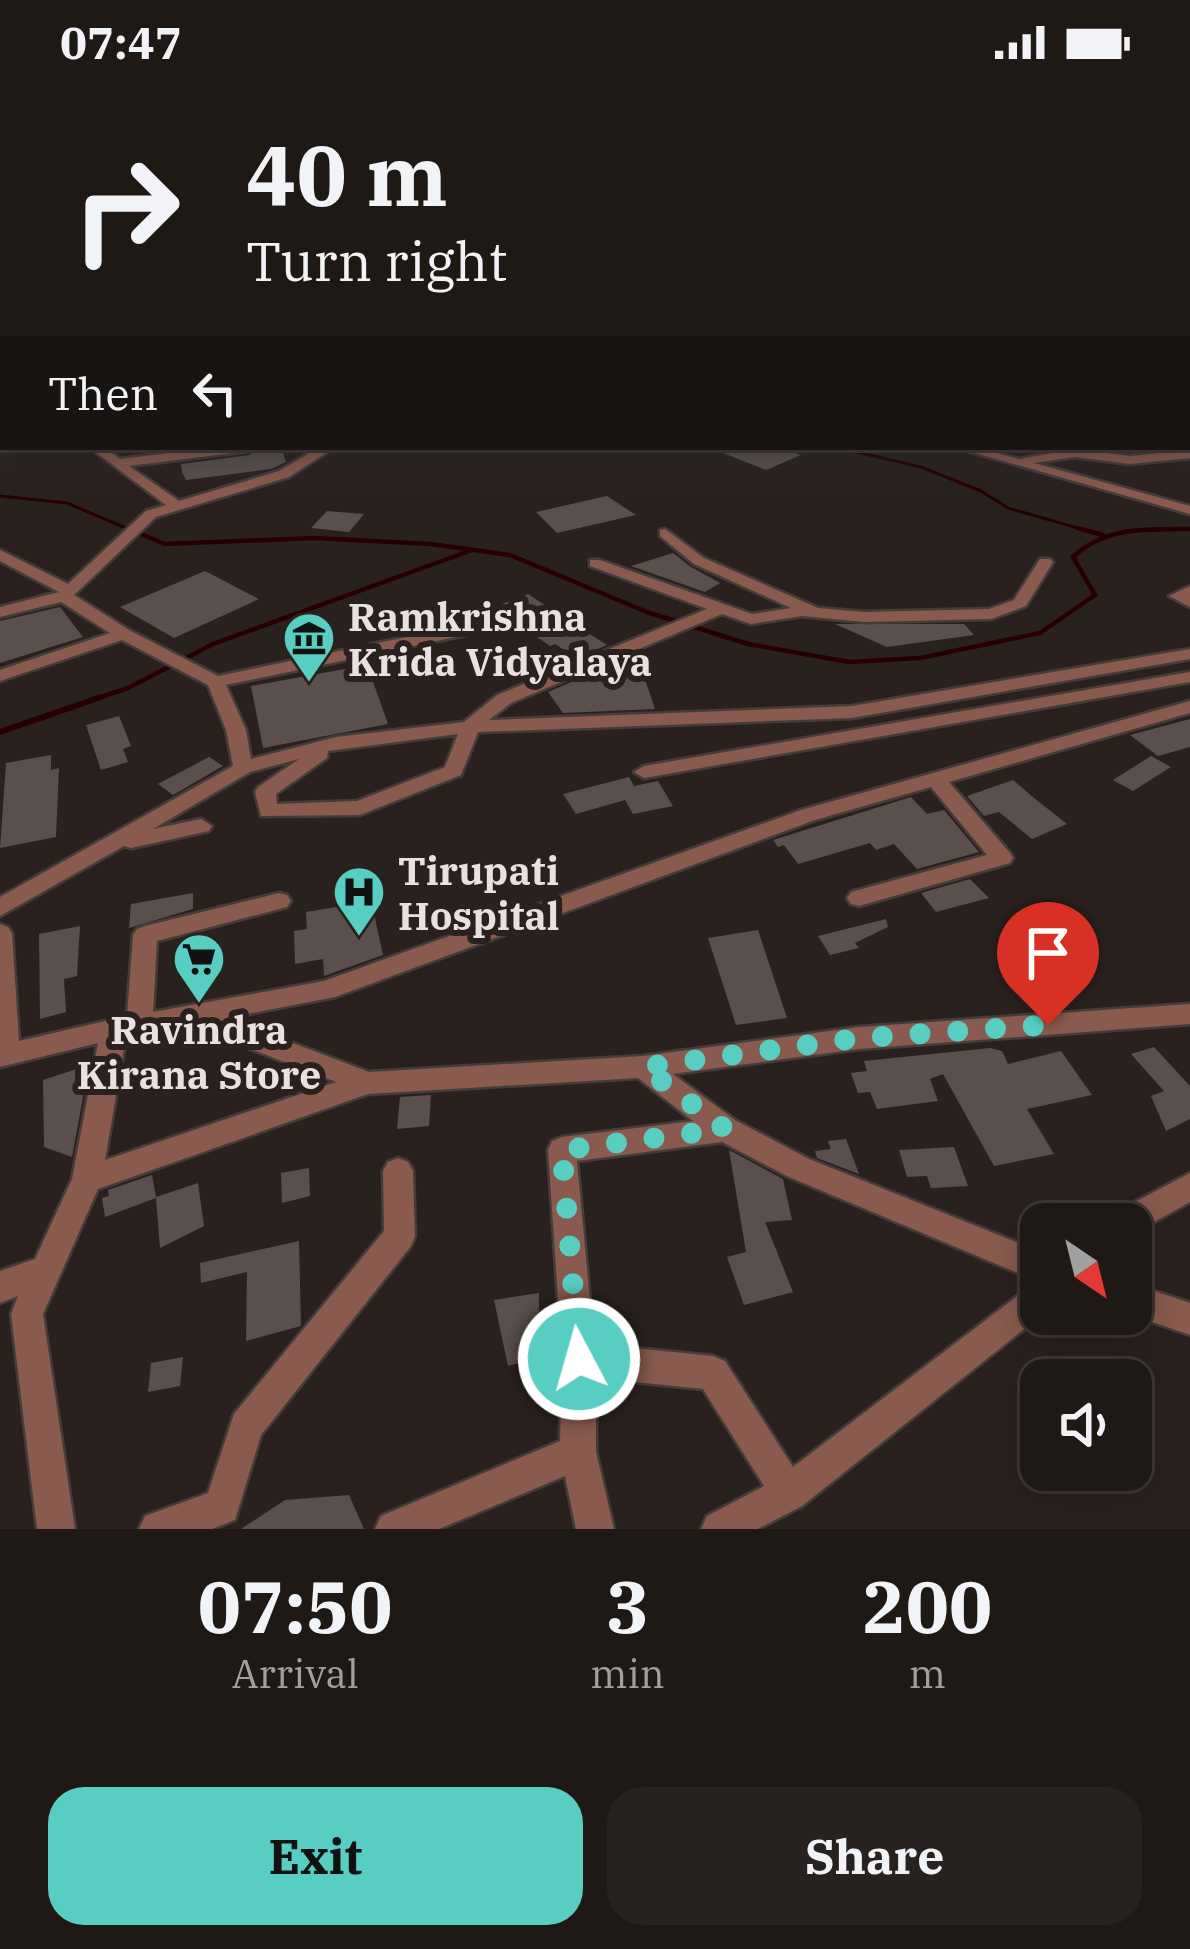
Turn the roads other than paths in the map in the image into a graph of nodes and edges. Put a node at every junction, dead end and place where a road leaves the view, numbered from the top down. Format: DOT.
graph roads {
  1 [pos="100,450"];
  2 [pos="196,450"];
  3 [pos="324,450"];
  4 [pos="977,450"];
  5 [pos="1086,450"];
  6 [pos="160,452"];
  7 [pos="1076,453"];
  8 [pos="1190,454"];
  9 [pos="120,463"];
  10 [pos="1011,463"];
  11 [pos="176,506"];
  12 [pos="1190,510"];
  13 [pos="665,533"];
  14 [pos="0,555"];
  15 [pos="1045,562"];
  16 [pos="595,563"];
  17 [pos="746,581"];
  18 [pos="1190,592"];
  19 [pos="66,593"];
  20 [pos="1190,602"];
  21 [pos="710,610"];
  22 [pos="814,611"];
  23 [pos="0,612"];
  24 [pos="480,627"];
  25 [pos="122,634"];
  26 [pos="1190,654"];
  27 [pos="0,676"];
  28 [pos="1190,677"];
  29 [pos="217,682"];
  30 [pos="1190,707"];
  31 [pos="470,727"];
  32 [pos="336,743"];
  33 [pos="243,768"];
  34 [pos="644,772"];
  35 [pos="935,779"];
  36 [pos="201,826"];
  37 [pos="110,845"];
  38 [pos="859,898"];
  39 [pos="279,901"];
  40 [pos="0,908"];
  41 [pos="0,933"];
  42 [pos="190,1015"];
  43 [pos="1190,1015"];
  44 [pos="126,1027"];
  45 [pos="4,1055"];
  46 [pos="643,1067"];
  47 [pos="368,1083"];
  48 [pos="725,1129"];
  49 [pos="398,1171"];
  50 [pos="87,1179"];
  51 [pos="1190,1186"];
  52 [pos="1152,1208"];
  53 [pos="1020,1258"];
  54 [pos="46,1271"];
  55 [pos="0,1287"];
  56 [pos="1152,1306"];
  57 [pos="1020,1311"];
  58 [pos="1190,1319"];
  59 [pos="579,1359"];
  60 [pos="578,1452"];
  61 [pos="789,1492"];
  62 [pos="56,1529"];
  63 [pos="158,1529"];
  64 [pos="394,1529"];
  65 [pos="595,1529"];
  66 [pos="720,1529"];
  1 -- 9 [label="street"];
  2 -- 6 [label="street"];
  3 -- 11 [label="street"];
  4 -- 10 [label="street"];
  5 -- 7 [label="street"];
  6 -- 9 [label="street"];
  7 -- 8 [label="street"];
  7 -- 10 [label="street"];
  9 -- 11 [label="street"];
  10 -- 12 [label="street"];
  11 -- 19 [label="street"];
  13 -- 17 [label="street"];
  14 -- 19 [label="street"];
  15 -- 22 [label="street"];
  16 -- 21 [label="street"];
  17 -- 21 [label="street"];
  17 -- 22 [label="street"];
  18 -- 20 [label="street"];
  19 -- 23 [label="street"];
  19 -- 25 [label="street"];
  21 -- 22 [label="street"];
  21 -- 31 [label="street"];
  24 -- 29 [label="street"];
  25 -- 27 [label="street"];
  25 -- 29 [label="street"];
  26 -- 31 [label="street"];
  28 -- 34 [label="street"];
  29 -- 33 [label="street"];
  30 -- 35 [label="street"];
  31 -- 32 [label="street"];
  31 -- 32 [label="street"];
  32 -- 33 [label="street"];
  33 -- 37 [label="street"];
  35 -- 38 [label="street"];
  35 -- 42 [label="street"];
  36 -- 37 [label="street"];
  37 -- 40 [label="street"];
  39 -- 44 [label="street"];
  41 -- 45 [label="street"];
  42 -- 44 [label="street"];
  42 -- 47 [label="street"];
  43 -- 46 [label="street"];
  44 -- 45 [label="street"];
  44 -- 50 [label="street"];
  46 -- 47 [label="street"];
  46 -- 48 [label="street"];
  47 -- 50 [label="street"];
  48 -- 53 [label="street"];
  48 -- 59 [label="street"];
  49 -- 63 [label="street"];
  50 -- 54 [label="street"];
  51 -- 52 [label="street"];
  54 -- 55 [label="street"];
  54 -- 62 [label="street"];
  56 -- 58 [label="street"];
  57 -- 61 [label="street"];
  59 -- 60 [label="street"];
  59 -- 61 [label="street"];
  60 -- 64 [label="street"];
  60 -- 65 [label="street"];
  61 -- 66 [label="street"];
}
